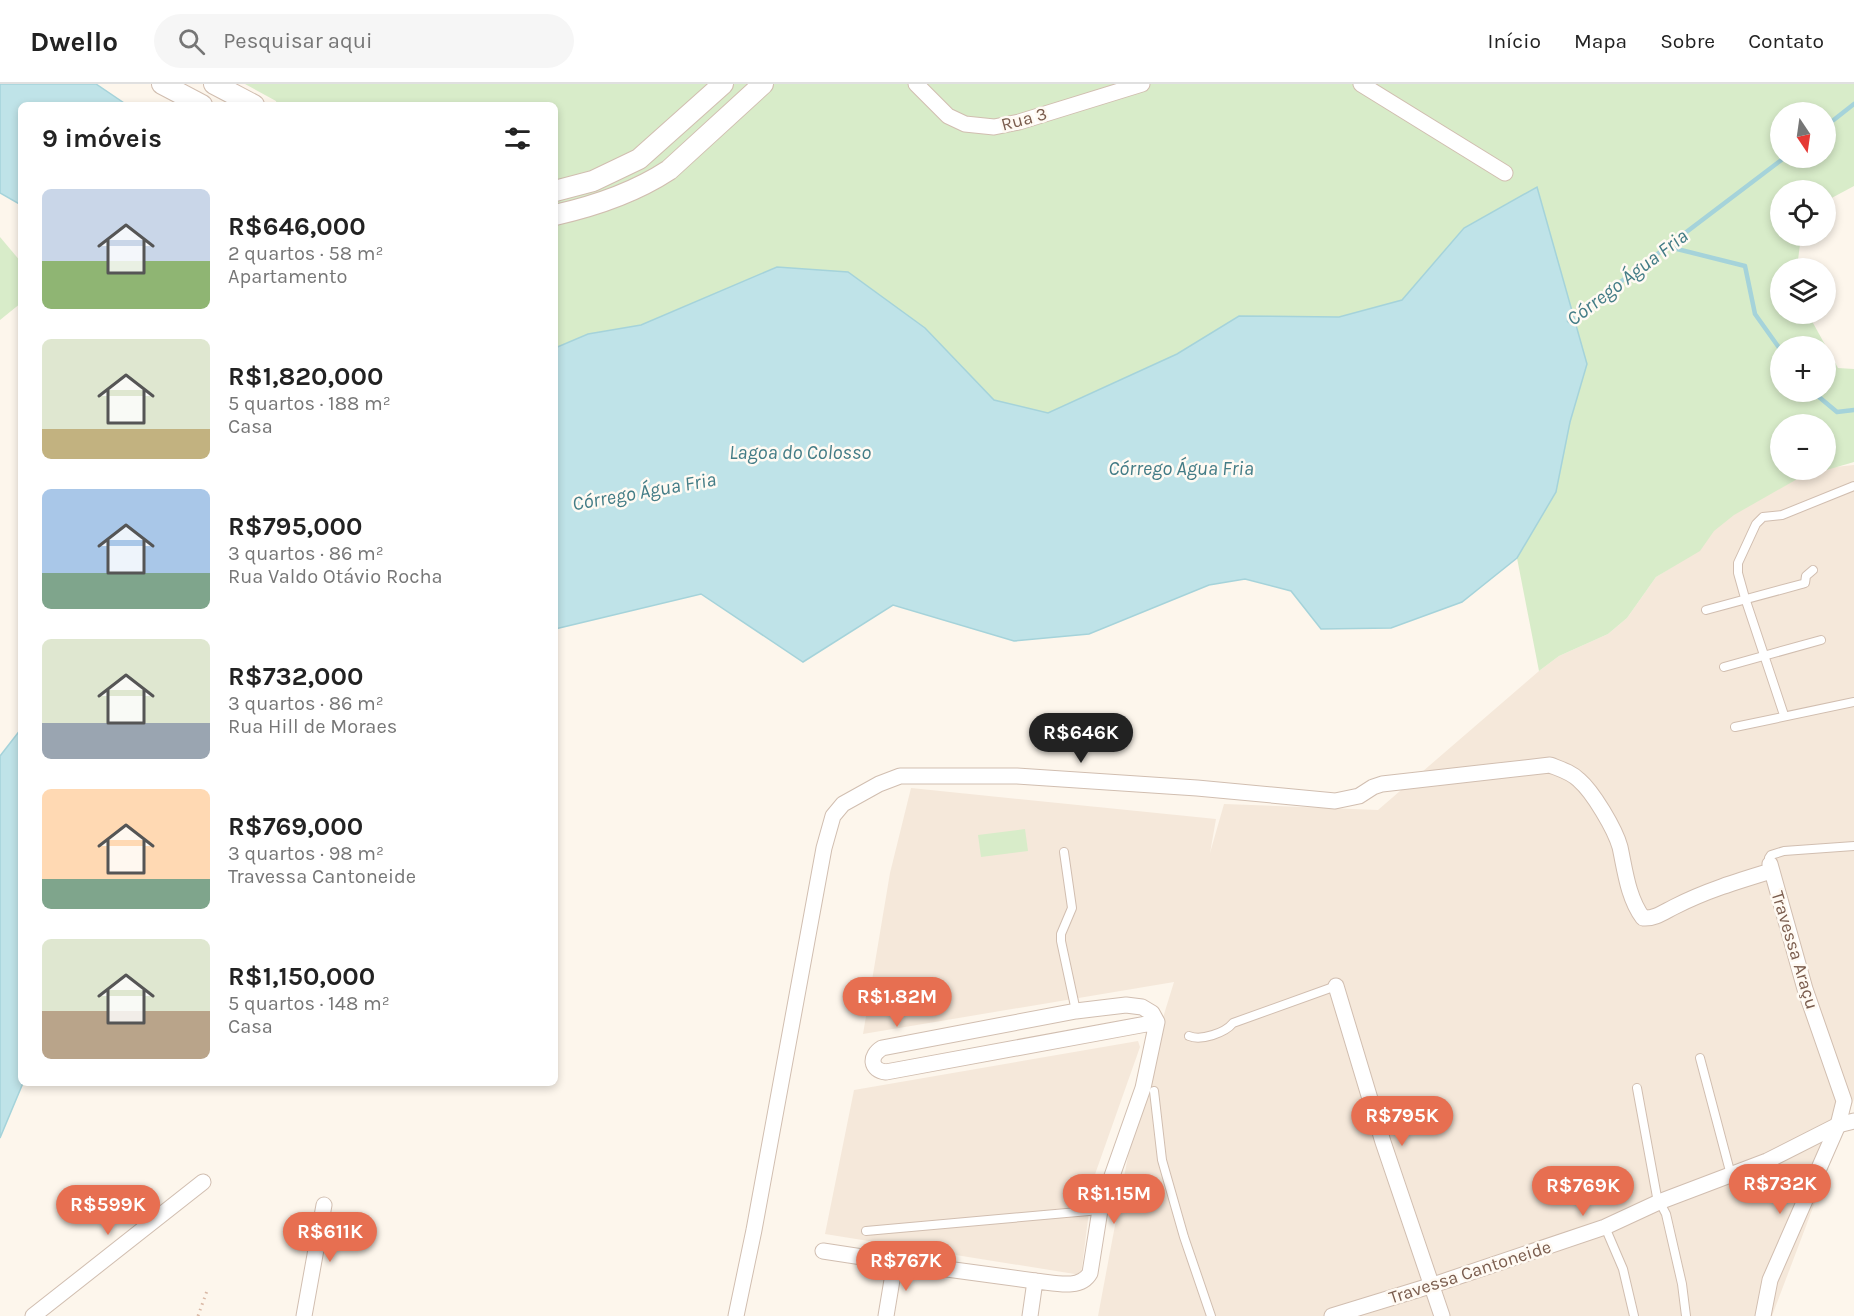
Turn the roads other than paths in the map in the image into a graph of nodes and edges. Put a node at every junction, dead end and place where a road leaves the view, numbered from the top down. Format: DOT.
graph roads {
  1 [pos="162,84"];
  2 [pos="214,84"];
  3 [pos="723,84"];
  4 [pos="763,84"];
  5 [pos="916,84"];
  6 [pos="1142,84"];
  7 [pos="1361,84"];
  8 [pos="196,102"];
  9 [pos="248,102"];
  10 [pos="1505,172"];
  11 [pos="558,190"];
  12 [pos="558,214"];
  13 [pos="1854,486"];
  14 [pos="1814,570"];
  15 [pos="1746,598"];
  16 [pos="1706,609"];
  17 [pos="1821,640"];
  18 [pos="1765,656"];
  19 [pos="1724,667"];
  20 [pos="1854,702"];
  21 [pos="1784,715"];
  22 [pos="1735,727"];
  23 [pos="1854,846"];
  24 [pos="1064,852"];
  25 [pos="1770,868"];
  26 [pos="1336,986"];
  27 [pos="1076,1011"];
  28 [pos="1157,1022"];
  29 [pos="1189,1036"];
  30 [pos="1700,1058"];
  31 [pos="1854,1086"];
  32 [pos="1637,1088"];
  33 [pos="1148,1089"];
  34 [pos="1844,1101"];
  35 [pos="1854,1121"];
  36 [pos="1838,1125"];
  37 [pos="1731,1175"];
  38 [pos="203,1182"];
  39 [pos="1659,1202"];
  40 [pos="324,1205"];
  41 [pos="1100,1210"];
  42 [pos="1605,1227"];
  43 [pos="866,1231"];
  44 [pos="823,1251"];
  45 [pos="895,1262"];
  46 [pos="1035,1281"];
  47 [pos="1433,1285"];
  48 [pos="33,1316"];
  49 [pos="304,1316"];
  50 [pos="736,1316"];
  51 [pos="886,1316"];
  52 [pos="1030,1316"];
  53 [pos="1211,1316"];
  54 [pos="1332,1316"];
  55 [pos="1442,1316"];
  56 [pos="1634,1316"];
  57 [pos="1686,1316"];
  58 [pos="1763,1316"];
  1 -- 8 [label="street"];
  2 -- 9 [label="street"];
  3 -- 11 [label="street"];
  4 -- 12 [label="street"];
  5 -- 6 [label="street, Rua 3"];
  7 -- 10 [label="street"];
  13 -- 15 [label="lane"];
  14 -- 15 [label="lane"];
  15 -- 16 [label="lane"];
  15 -- 18 [label="lane"];
  17 -- 18 [label="lane"];
  18 -- 19 [label="lane"];
  18 -- 21 [label="lane"];
  20 -- 21 [label="lane"];
  21 -- 22 [label="lane"];
  23 -- 25 [label="lane"];
  24 -- 27 [label="lane"];
  25 -- 34 [label="street, Travessa Araçu"];
  25 -- 50 [label="street"];
  26 -- 29 [label="lane"];
  26 -- 47 [label="street"];
  27 -- 28 [label="street"];
  27 -- 28 [label="street"];
  28 -- 33 [label="street"];
  30 -- 37 [label="lane"];
  31 -- 34 [label="street"];
  32 -- 39 [label="lane"];
  33 -- 41 [label="street"];
  33 -- 53 [label="lane"];
  34 -- 36 [label="street"];
  35 -- 36 [label="street, Travessa Cantoneide"];
  36 -- 37 [label="street, Travessa Cantoneide"];
  36 -- 58 [label="street"];
  37 -- 39 [label="street, Travessa Cantoneide"];
  38 -- 48 [label="street"];
  39 -- 42 [label="street, Travessa Cantoneide"];
  39 -- 57 [label="lane"];
  40 -- 49 [label="street"];
  41 -- 43 [label="lane"];
  41 -- 46 [label="street"];
  42 -- 47 [label="street, Travessa Cantoneide"];
  42 -- 56 [label="lane"];
  44 -- 45 [label="street"];
  45 -- 46 [label="street"];
  45 -- 51 [label="street"];
  46 -- 52 [label="street"];
  47 -- 54 [label="street, Travessa Cantoneide"];
  47 -- 55 [label="street"];
}
